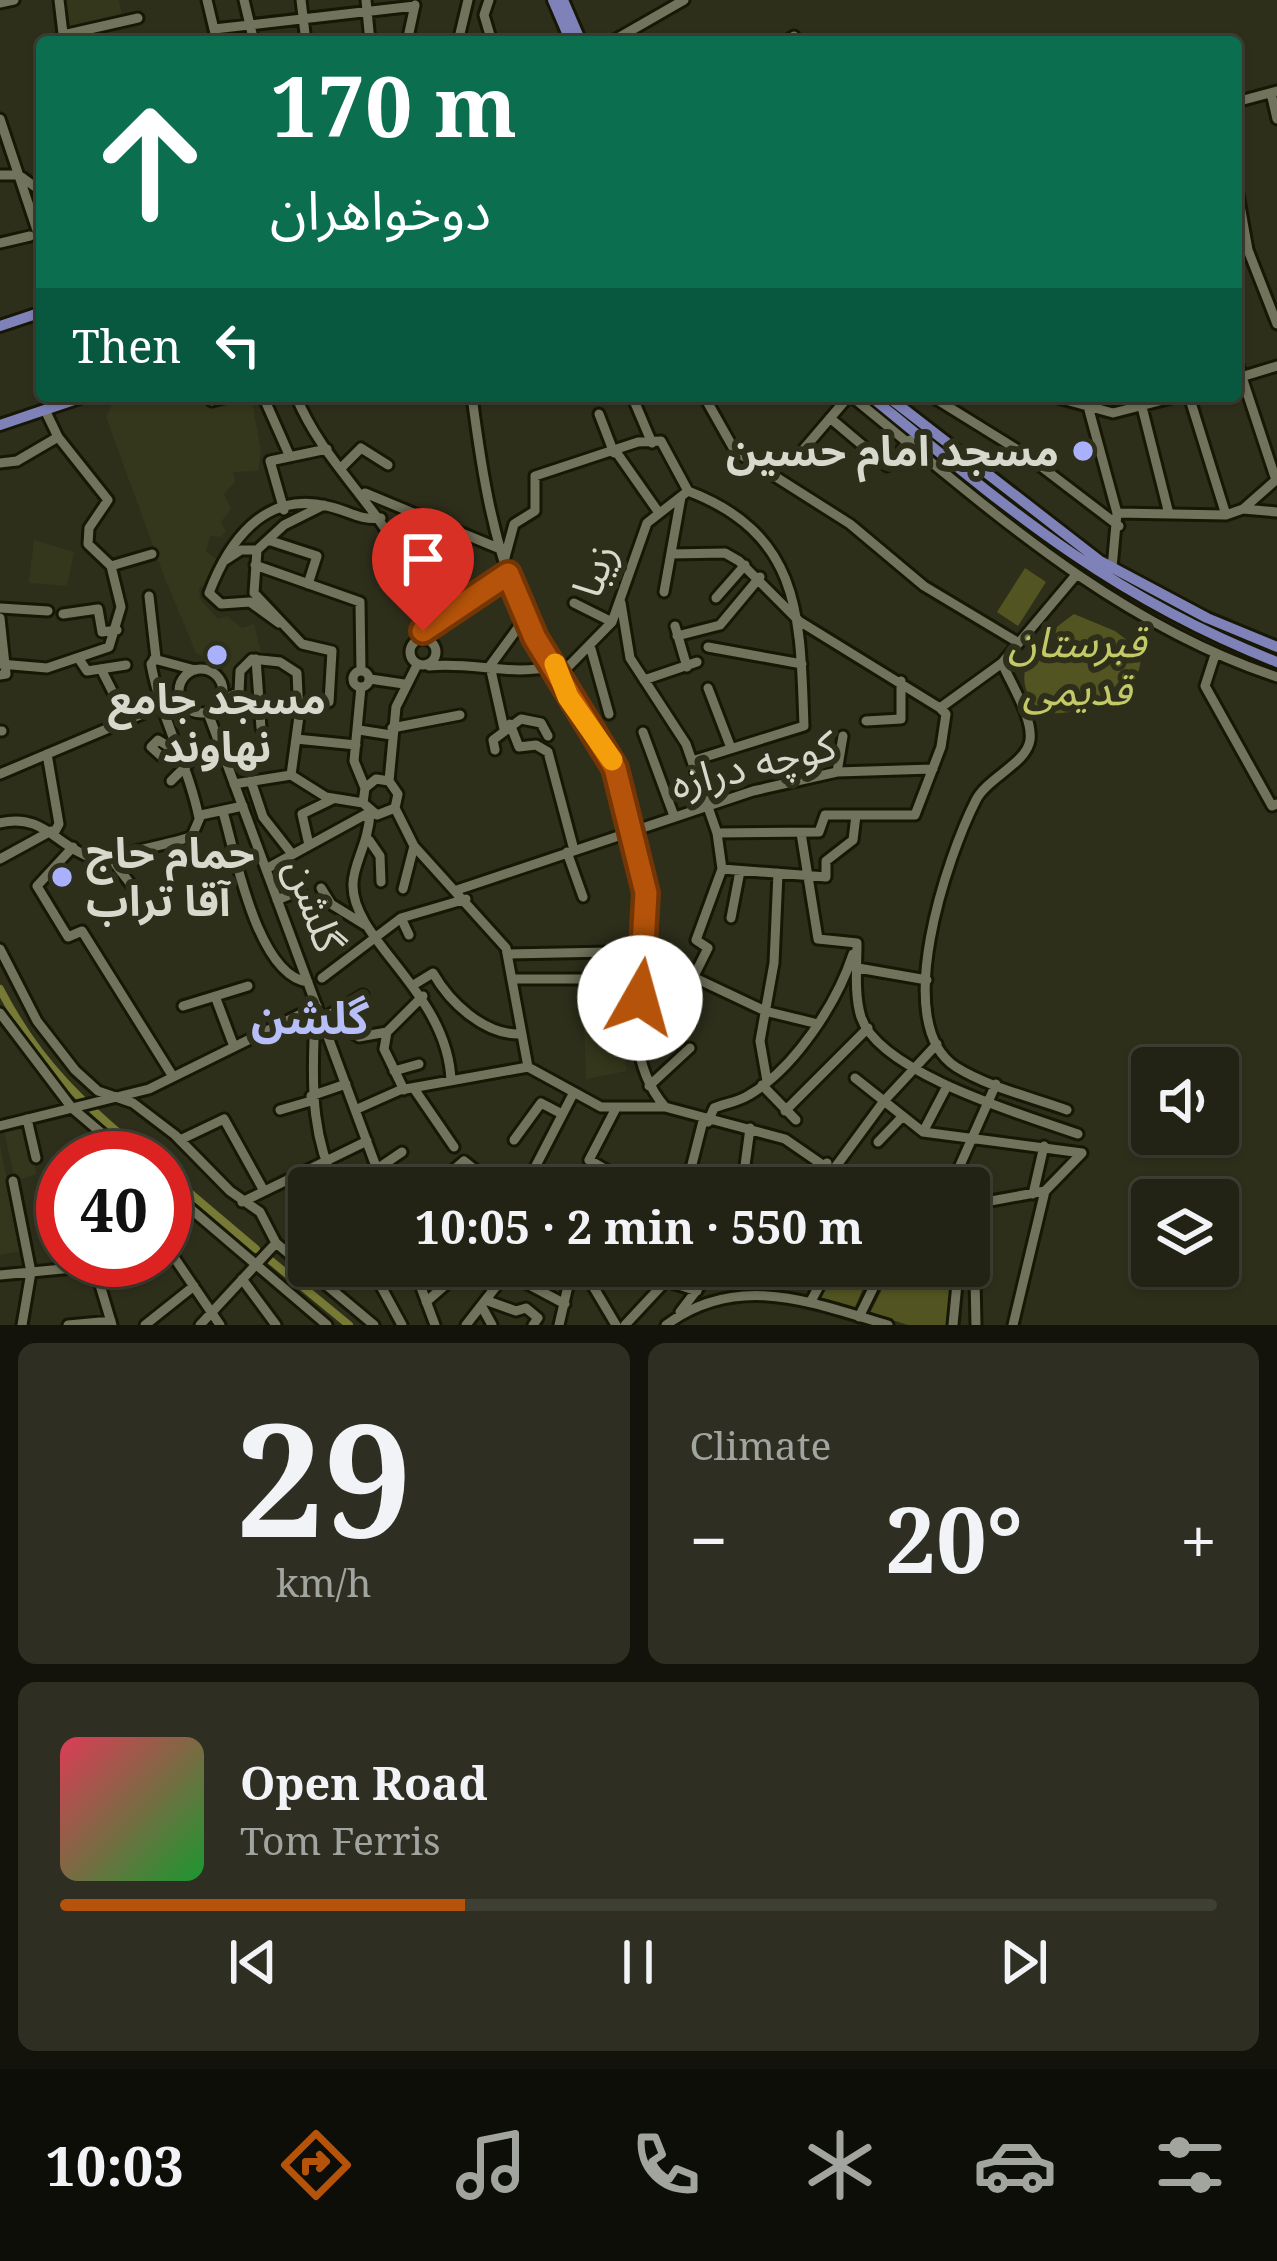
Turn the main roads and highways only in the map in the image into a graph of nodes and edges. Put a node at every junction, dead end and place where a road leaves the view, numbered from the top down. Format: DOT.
graph roads {
  1 [pos="553,0"];
  2 [pos="563,0"];
  3 [pos="568,36"];
  4 [pos="578,36"];
  5 [pos="36,313"];
  6 [pos="0,326"];
  7 [pos="68,402"];
  8 [pos="876,402"];
  9 [pos="894,402"];
  10 [pos="1,422"];
  11 [pos="1277,647"];
  12 [pos="1277,662"];
  1 -- 3 [label="main road"];
  2 -- 4 [label="main road"];
  5 -- 6 [label="main road"];
  7 -- 10 [label="main road"];
  8 -- 12 [label="main road"];
  9 -- 11 [label="main road"];
}
